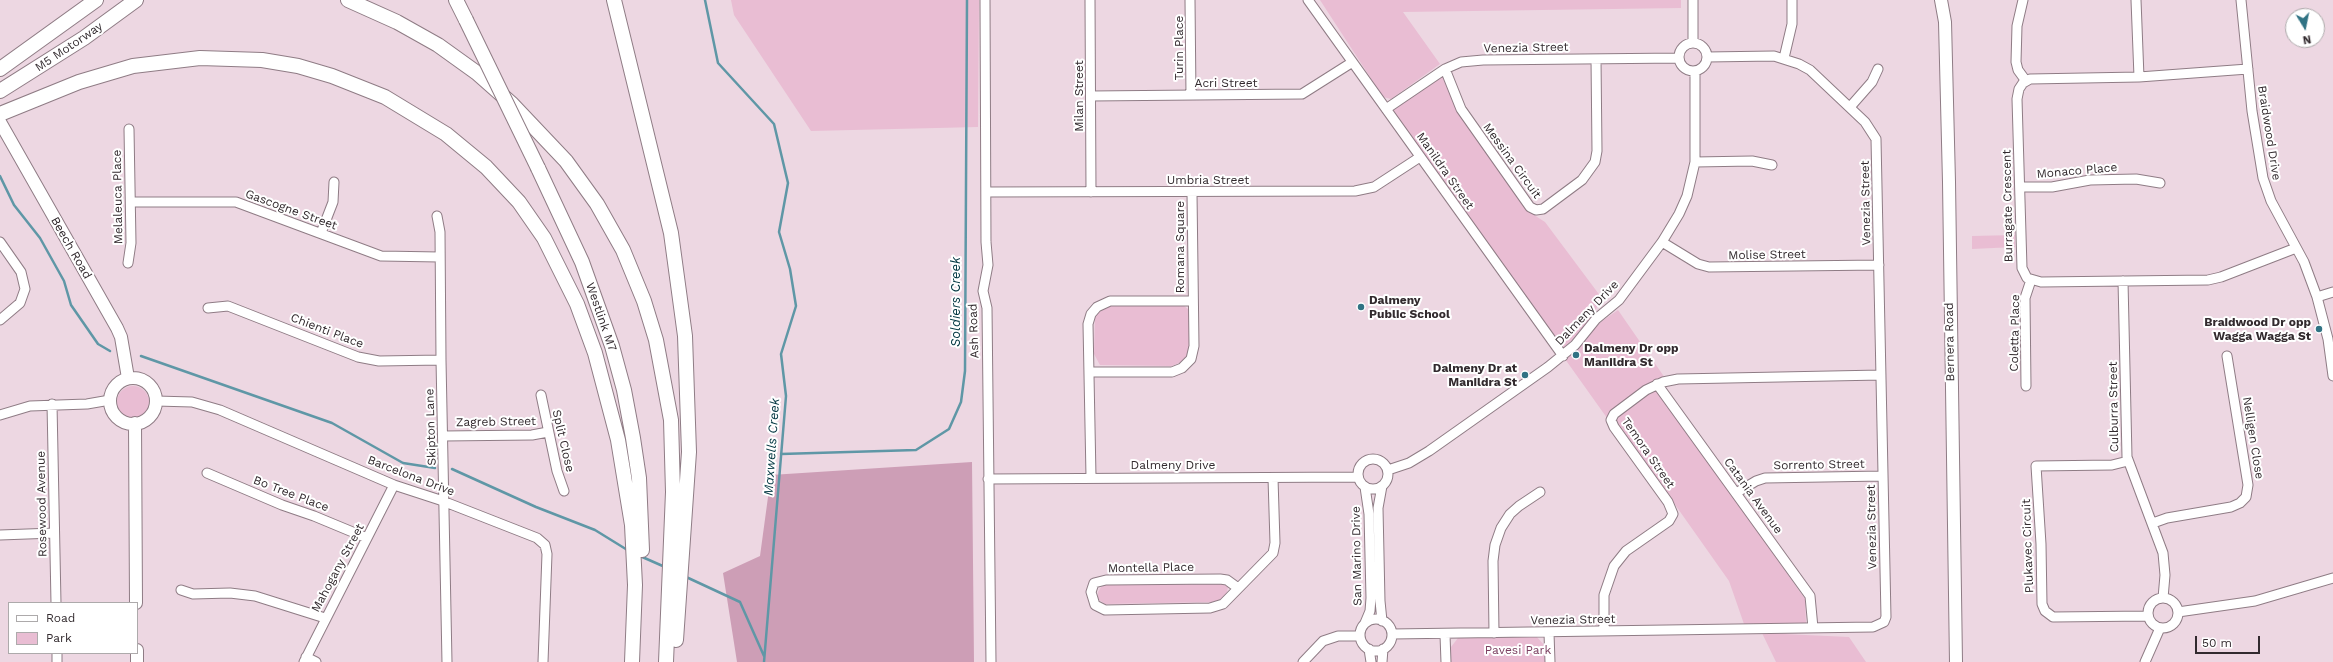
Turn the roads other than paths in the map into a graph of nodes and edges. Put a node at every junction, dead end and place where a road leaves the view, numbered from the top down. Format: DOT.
graph roads {
  1 [pos="96,0"];
  2 [pos="136,0"];
  3 [pos="348,0"];
  4 [pos="456,0"];
  5 [pos="614,0"];
  6 [pos="620,0"];
  7 [pos="985,0"];
  8 [pos="1090,0"];
  9 [pos="1190,0"];
  10 [pos="1308,0"];
  11 [pos="1693,0"];
  12 [pos="1792,0"];
  13 [pos="1941,0"];
  14 [pos="1950,0"];
  15 [pos="2023,0"];
  16 [pos="2136,0"];
  17 [pos="2240,0"];
  18 [pos="1945,22"];
  19 [pos="1693,43"];
  20 [pos="1708,57"];
  21 [pos="1679,58"];
  22 [pos="1784,58"];
  23 [pos="1596,59"];
  24 [pos="1351,63"];
  25 [pos="0,69"];
  26 [pos="1445,69"];
  27 [pos="1878,69"];
  28 [pos="2248,69"];
  29 [pos="1695,71"];
  30 [pos="2139,77"];
  31 [pos="2026,81"];
  32 [pos="0,91"];
  33 [pos="1191,95"];
  34 [pos="1091,96"];
  35 [pos="1850,107"];
  36 [pos="1386,109"];
  37 [pos="642,114"];
  38 [pos="1,121"];
  39 [pos="129,129"];
  40 [pos="1420,157"];
  41 [pos="1695,162"];
  42 [pos="1772,166"];
  43 [pos="334,182"];
  44 [pos="2160,183"];
  45 [pos="2020,187"];
  46 [pos="986,192"];
  47 [pos="1091,192"];
  48 [pos="1192,193"];
  49 [pos="131,202"];
  50 [pos="437,216"];
  51 [pos="321,233"];
  52 [pos="0,242"];
  53 [pos="1662,242"];
  54 [pos="2296,248"];
  55 [pos="439,257"];
  56 [pos="128,263"];
  57 [pos="1879,265"];
  58 [pos="2031,280"];
  59 [pos="2123,281"];
  60 [pos="2333,292"];
  61 [pos="2317,297"];
  62 [pos="1193,301"];
  63 [pos="208,308"];
  64 [pos="0,320"];
  65 [pos="1563,356"];
  66 [pos="2227,356"];
  67 [pos="441,360"];
  68 [pos="1089,372"];
  69 [pos="1881,375"];
  70 [pos="2333,376"];
  71 [pos="128,378"];
  72 [pos="1657,384"];
  73 [pos="2026,386"];
  74 [pos="541,395"];
  75 [pos="110,400"];
  76 [pos="156,400"];
  77 [pos="52,404"];
  78 [pos="0,415"];
  79 [pos="135,423"];
  80 [pos="548,432"];
  81 [pos="444,436"];
  82 [pos="2128,461"];
  83 [pos="1388,470"];
  84 [pos="207,473"];
  85 [pos="1358,476"];
  86 [pos="1883,476"];
  87 [pos="1091,477"];
  88 [pos="1274,478"];
  89 [pos="988,479"];
  90 [pos="394,485"];
  91 [pos="1382,486"];
  92 [pos="1365,487"];
  93 [pos="564,491"];
  94 [pos="1540,492"];
  95 [pos="1736,493"];
  96 [pos="445,502"];
  97 [pos="637,523"];
  98 [pos="2153,523"];
  99 [pos="54,533"];
  100 [pos="0,535"];
  101 [pos="367,538"];
  102 [pos="678,540"];
  103 [pos="2333,578"];
  104 [pos="639,585"];
  105 [pos="1238,588"];
  106 [pos="181,590"];
  107 [pos="2163,598"];
  108 [pos="56,602"];
  109 [pos="136,602"];
  110 [pos="2178,612"];
  111 [pos="2148,616"];
  112 [pos="325,618"];
  113 [pos="673,618"];
  114 [pos="1382,621"];
  115 [pos="1365,623"];
  116 [pos="1813,628"];
  117 [pos="2160,628"];
  118 [pos="1604,631"];
  119 [pos="1494,633"];
  120 [pos="1549,633"];
  121 [pos="1392,634"];
  122 [pos="1445,635"];
  123 [pos="1360,636"];
  124 [pos="1369,649"];
  125 [pos="1383,649"];
  126 [pos="305,660"];
  127 [pos="316,662"];
  128 [pos="447,662"];
  129 [pos="543,662"];
  130 [pos="632,662"];
  131 [pos="638,662"];
  132 [pos="666,662"];
  133 [pos="675,662"];
  134 [pos="991,662"];
  135 [pos="1303,662"];
  136 [pos="1371,662"];
  137 [pos="1382,662"];
  138 [pos="1446,662"];
  139 [pos="1550,662"];
  140 [pos="1956,662"];
  141 [pos="2145,662"];
  1 -- 25 [label="highway, M5 Motorway"];
  2 -- 32 [label="highway, M5 Motorway"];
  3 -- 102 [label="highway"];
  4 -- 97 [label="highway, Westlink M7, bridge"];
  5 -- 37 [label="highway"];
  6 -- 37 [label="highway"];
  7 -- 46 [label="street, Ash Road"];
  8 -- 34 [label="street, Milan Street"];
  9 -- 33 [label="street, Turin Place"];
  10 -- 24 [label="street, Manildra Street"];
  11 -- 19 [label="street"];
  12 -- 22 [label="street"];
  13 -- 18 [label="main road, Bernera Road"];
  14 -- 18 [label="main road, Bernera Road"];
  15 -- 31 [label="street"];
  16 -- 30 [label="street"];
  17 -- 28 [label="street, Braidwood Drive"];
  18 -- 140 [label="main road, Bernera Road"];
  19 -- 20 [label="street"];
  19 -- 21 [label="street"];
  20 -- 22 [label="street, Venezia Street"];
  20 -- 29 [label="street"];
  21 -- 23 [label="street, Venezia Street"];
  21 -- 29 [label="street"];
  22 -- 35 [label="street, Venezia Street"];
  23 -- 26 [label="street, Venezia Street"];
  23 -- 26 [label="street, Messina Circuit"];
  24 -- 33 [label="street, Acri Street"];
  24 -- 36 [label="street, Manildra Street"];
  26 -- 36 [label="street, Venezia Street"];
  27 -- 35 [label="street"];
  28 -- 30 [label="street"];
  28 -- 54 [label="street, Braidwood Drive"];
  29 -- 41 [label="street, Dalmeny Drive"];
  30 -- 31 [label="street"];
  31 -- 45 [label="street, Burragate Crescent"];
  33 -- 34 [label="street, Acri Street"];
  34 -- 47 [label="street, Milan Street"];
  35 -- 57 [label="street, Venezia Street"];
  36 -- 40 [label="street, Manildra Street"];
  37 -- 102 [label="highway"];
  38 -- 71 [label="main road, Beech Road"];
  38 -- 97 [label="highway"];
  39 -- 49 [label="street, Melaleuca Place"];
  40 -- 48 [label="street, Umbria Street"];
  40 -- 65 [label="street, Manildra Street"];
  41 -- 42 [label="street"];
  41 -- 53 [label="street, Dalmeny Drive"];
  43 -- 51 [label="street"];
  44 -- 45 [label="street, Monaco Place"];
  45 -- 58 [label="street, Burragate Crescent"];
  46 -- 47 [label="street, Umbria Street"];
  46 -- 89 [label="street, Ash Road"];
  47 -- 48 [label="street, Umbria Street"];
  48 -- 62 [label="street, Romana Square"];
  49 -- 51 [label="street, Gascogne Street"];
  49 -- 56 [label="street, Melaleuca Place"];
  50 -- 55 [label="street, Skipton Lane"];
  51 -- 55 [label="street, Gascogne Street"];
  52 -- 64 [label="street"];
  53 -- 57 [label="street, Molise Street"];
  53 -- 65 [label="street, Dalmeny Drive"];
  54 -- 59 [label="street"];
  54 -- 61 [label="street, Braidwood Drive"];
  55 -- 67 [label="street, Skipton Lane"];
  57 -- 69 [label="street, Venezia Street"];
  58 -- 59 [label="street"];
  58 -- 73 [label="street, Coletta Place"];
  59 -- 82 [label="street, Culburra Street"];
  60 -- 61 [label="street"];
  61 -- 70 [label="street, Braidwood Drive"];
  62 -- 68 [label="street, Romana Square"];
  62 -- 68 [label="street, Romana Square"];
  63 -- 67 [label="street, Chienti Place"];
  65 -- 83 [label="street, Dalmeny Drive"];
  66 -- 98 [label="street, Nelligen Close"];
  67 -- 81 [label="street, Skipton Lane"];
  68 -- 87 [label="street, Romana Square"];
  69 -- 72 [label="street, Temora Street"];
  69 -- 86 [label="street, Venezia Street"];
  71 -- 75 [label="main road"];
  71 -- 76 [label="main road"];
  72 -- 95 [label="street, Catania Avenue"];
  72 -- 118 [label="street, Temora Street"];
  74 -- 80 [label="street, Split Close"];
  75 -- 77 [label="street"];
  75 -- 79 [label="main road"];
  76 -- 79 [label="main road"];
  76 -- 90 [label="street, Barcelona Drive"];
  77 -- 78 [label="street"];
  77 -- 99 [label="street, Rosewood Avenue"];
  79 -- 109 [label="main road"];
  80 -- 81 [label="street, Zagreb Street"];
  80 -- 93 [label="street, Split Close"];
  81 -- 96 [label="street, Skipton Lane"];
  82 -- 98 [label="street, Culburra Street"];
  82 -- 111 [label="street, Plukavec Circuit"];
  83 -- 85 [label="street"];
  83 -- 91 [label="street"];
  84 -- 101 [label="street, Bo Tree Place"];
  85 -- 88 [label="street, Dalmeny Drive"];
  85 -- 92 [label="street"];
  86 -- 95 [label="street, Sorrento Street"];
  86 -- 116 [label="street, Venezia Street"];
  87 -- 88 [label="street, Dalmeny Drive"];
  87 -- 89 [label="street, Dalmeny Drive"];
  88 -- 105 [label="street, Montella Place"];
  89 -- 134 [label="street, Ash Road"];
  90 -- 96 [label="street, Barcelona Drive"];
  90 -- 101 [label="street, Mahogany Street"];
  91 -- 92 [label="street"];
  91 -- 114 [label="street, San Marino Drive"];
  92 -- 115 [label="street, San Marino Drive"];
  94 -- 119 [label="street"];
  95 -- 116 [label="street, Catania Avenue"];
  96 -- 128 [label="street, Skipton Lane"];
  96 -- 129 [label="street, Barcelona Drive"];
  97 -- 104 [label="highway"];
  98 -- 107 [label="street, Culburra Street"];
  99 -- 100 [label="street"];
  99 -- 108 [label="street, Rosewood Avenue"];
  101 -- 112 [label="street, Mahogany Street"];
  102 -- 113 [label="highway"];
  103 -- 110 [label="street"];
  104 -- 130 [label="highway"];
  104 -- 131 [label="highway"];
  105 -- 105 [label="street, Montella Place"];
  106 -- 112 [label="street"];
  107 -- 110 [label="street"];
  107 -- 111 [label="street"];
  110 -- 117 [label="street"];
  111 -- 117 [label="street"];
  112 -- 126 [label="street, Mahogany Street"];
  113 -- 132 [label="highway"];
  113 -- 133 [label="highway"];
  114 -- 115 [label="street"];
  114 -- 121 [label="street"];
  115 -- 123 [label="street"];
  116 -- 118 [label="street, Venezia Street"];
  117 -- 141 [label="street"];
  118 -- 120 [label="street, Venezia Street"];
  119 -- 120 [label="street, Venezia Street"];
  119 -- 122 [label="street, Venezia Street"];
  120 -- 139 [label="street"];
  121 -- 122 [label="street, Venezia Street"];
  121 -- 125 [label="street"];
  122 -- 138 [label="street"];
  123 -- 124 [label="street"];
  123 -- 135 [label="street"];
  124 -- 125 [label="street"];
  124 -- 136 [label="street"];
  125 -- 137 [label="street"];
  126 -- 127 [label="street"];
}
